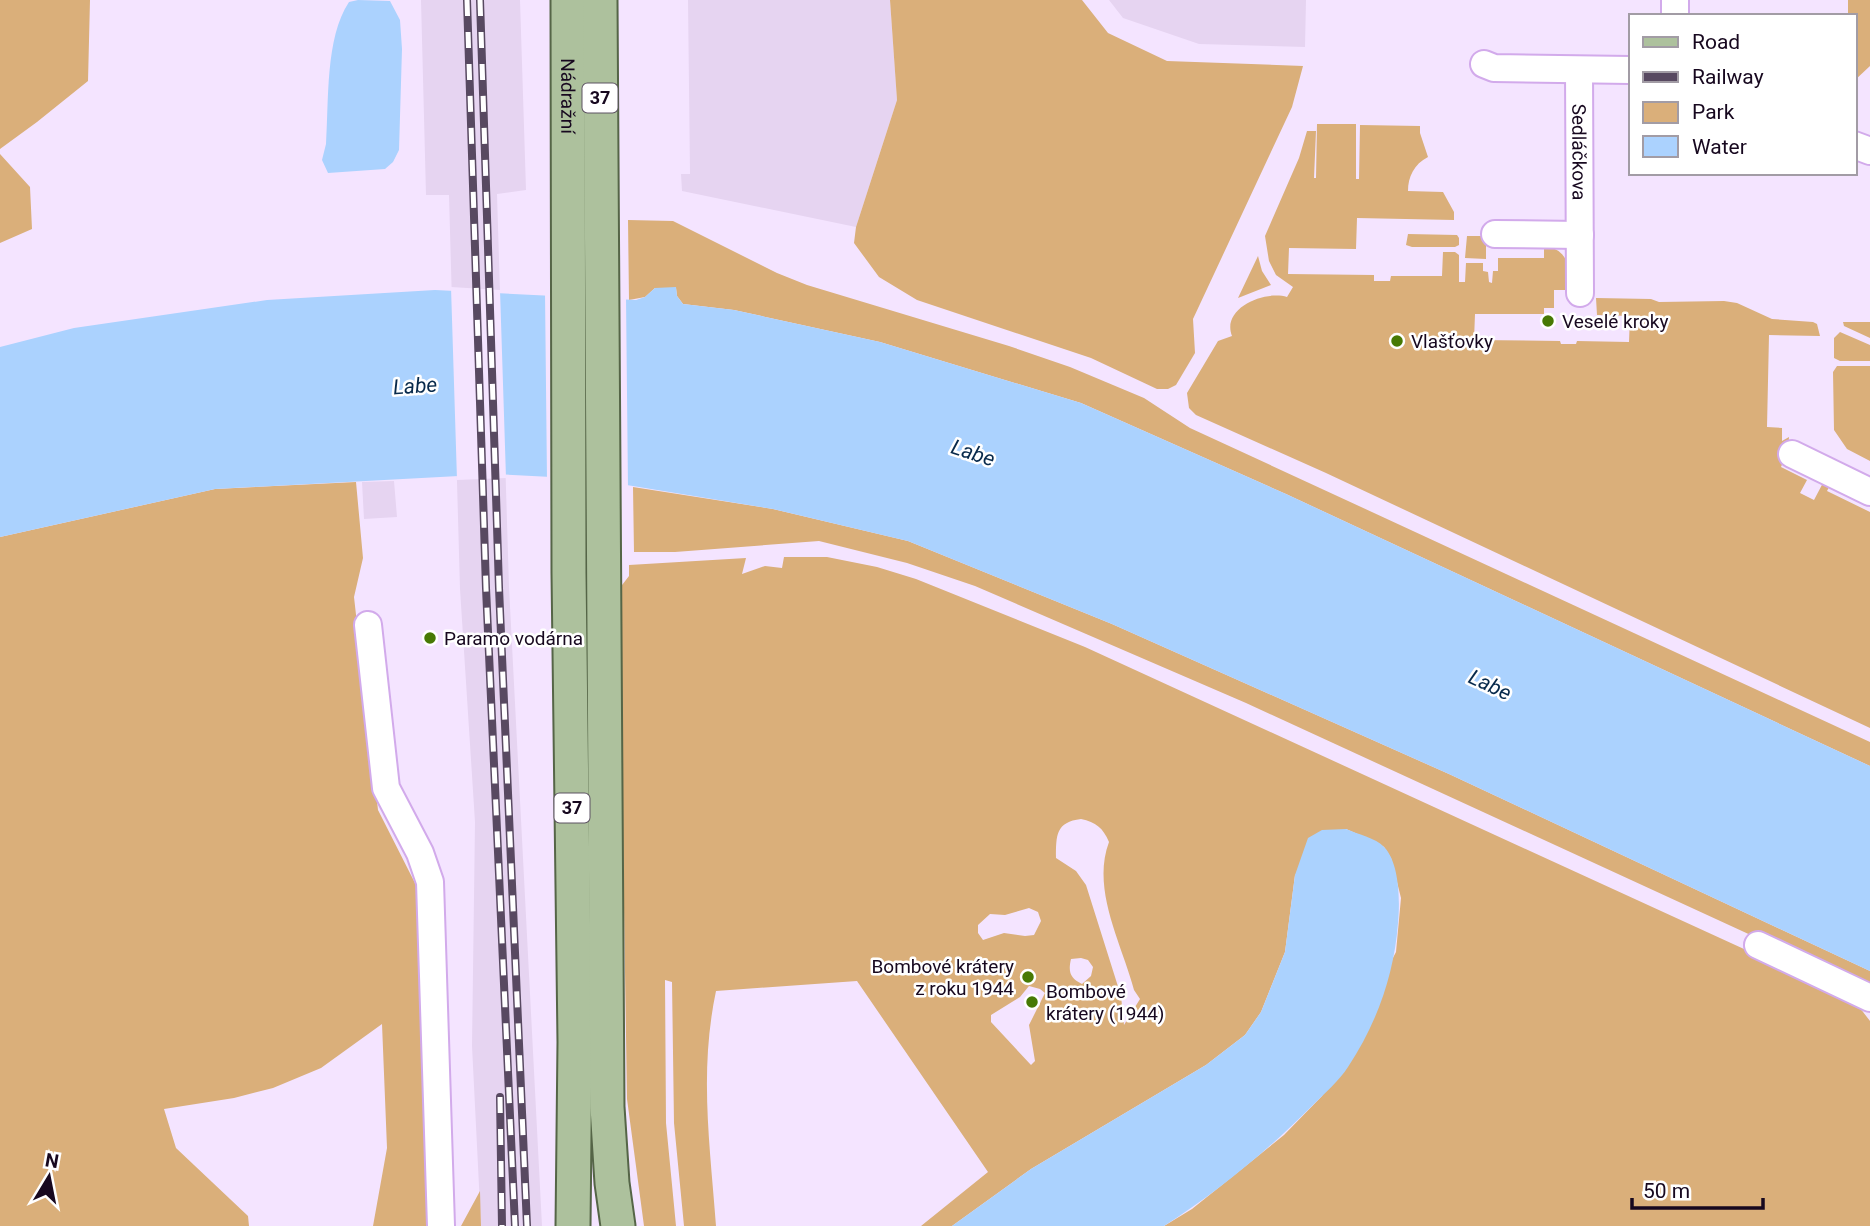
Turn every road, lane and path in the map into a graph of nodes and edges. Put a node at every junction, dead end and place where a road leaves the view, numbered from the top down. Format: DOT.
graph roads {
  1 [pos="568,0"];
  2 [pos="600,0"];
  3 [pos="1484,64"];
  4 [pos="1579,69"];
  5 [pos="1629,70"];
  6 [pos="585,193"];
  7 [pos="1495,234"];
  8 [pos="1580,235"];
  9 [pos="1580,293"];
  10 [pos="1792,454"];
  11 [pos="1870,492"];
  12 [pos="368,625"];
  13 [pos="1758,945"];
  14 [pos="1870,998"];
  15 [pos="575,1042"];
  16 [pos="441,1226"];
  17 [pos="573,1226"];
  18 [pos="592,1226"];
  19 [pos="618,1226"];
  1 -- 6 [label="main road, Nádražní / 37"];
  2 -- 6 [label="main road, Nádražní / 37"];
  3 -- 4 [label="street"];
  4 -- 5 [label="street"];
  4 -- 8 [label="street, Sedláčkova"];
  6 -- 15 [label="main road, 37"];
  6 -- 19 [label="main road, 37"];
  7 -- 8 [label="street"];
  8 -- 9 [label="street, Sedláčkova"];
  10 -- 11 [label="street"];
  12 -- 16 [label="street"];
  13 -- 14 [label="street"];
  15 -- 17 [label="main road"];
  15 -- 18 [label="main road, 37"];
}
